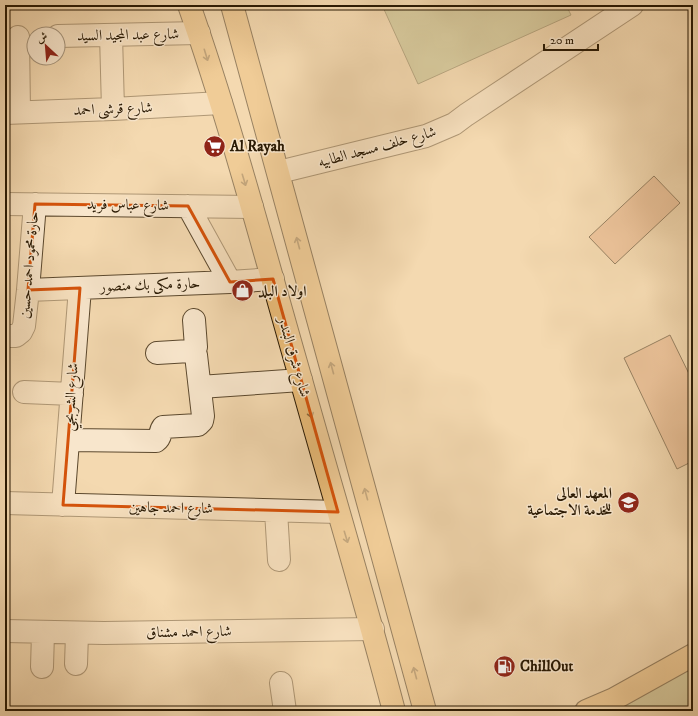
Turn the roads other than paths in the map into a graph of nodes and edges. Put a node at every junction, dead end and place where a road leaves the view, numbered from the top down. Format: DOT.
graph roads {
  1 [pos="189,5"];
  2 [pos="232,5"];
  3 [pos="632,5"];
  4 [pos="199,33"];
  5 [pos="111,35"];
  6 [pos="66,36"];
  7 [pos="19,37"];
  8 [pos="221,103"];
  9 [pos="113,109"];
  10 [pos="12,112"];
  11 [pos="279,172"];
  12 [pos="5,204"];
  13 [pos="35,204"];
  14 [pos="188,206"];
  15 [pos="252,207"];
  16 [pos="272,279"];
  17 [pos="230,282"];
  18 [pos="80,288"];
  19 [pos="28,290"];
  20 [pos="194,320"];
  21 [pos="5,336"];
  22 [pos="194,352"];
  23 [pos="157,353"];
  24 [pos="301,380"];
  25 [pos="200,387"];
  26 [pos="24,392"];
  27 [pos="72,394"];
  28 [pos="68,440"];
  29 [pos="5,503"];
  30 [pos="63,506"];
  31 [pos="276,511"];
  32 [pos="338,512"];
  33 [pos="279,560"];
  34 [pos="373,629"];
  35 [pos="5,631"];
  36 [pos="43,633"];
  37 [pos="77,634"];
  38 [pos="693,655"];
  39 [pos="76,664"];
  40 [pos="42,667"];
  41 [pos="281,682"];
  42 [pos="285,711"];
  43 [pos="394,711"];
  44 [pos="425,711"];
  45 [pos="586,711"];
  1 -- 4 [label="main road, شارع شرق البندر"];
  2 -- 11 [label="main road"];
  3 -- 11 [label="street, شارع خلف مسجد الطابيه"];
  4 -- 5 [label="street, شارع عبد المجيد السيد"];
  4 -- 8 [label="main road, شارع شرق البندر, one-way"];
  5 -- 6 [label="street, شارع عبد المجيد السيد"];
  5 -- 9 [label="street"];
  7 -- 10 [label="street"];
  8 -- 9 [label="street, شارع قرشى احمد"];
  8 -- 15 [label="main road, شارع شرق البندر, one-way"];
  9 -- 10 [label="street, شارع قرشى احمد"];
  44 -- 11 [label="main road, one-way"];
  12 -- 13 [label="street, شارع عباس فريد"];
  13 -- 14 [label="street, شارع عباس فريد"];
  13 -- 19 [label="street, حارة محمود احمد حسين"];
  14 -- 15 [label="street, شارع عباس فريد"];
  14 -- 17 [label="street"];
  15 -- 16 [label="main road, شارع شرق البندر"];
  16 -- 17 [label="street, حارة مكى بك منصور"];
  16 -- 24 [label="main road, شارع شرق البندر"];
  17 -- 18 [label="street, حارة مكى بك منصور"];
  18 -- 19 [label="street, حارة مكى بك منصور"];
  18 -- 27 [label="street, شارع الشربجي"];
  19 -- 21 [label="street, حارة محمود احمد حسين"];
  20 -- 22 [label="street"];
  22 -- 23 [label="street"];
  22 -- 25 [label="street"];
  24 -- 25 [label="street"];
  24 -- 32 [label="main road, شارع شرق البندر, one-way"];
  25 -- 28 [label="street"];
  26 -- 27 [label="street"];
  27 -- 28 [label="street, شارع الشربجي"];
  28 -- 30 [label="street, شارع الشربجي"];
  29 -- 30 [label="street, شارع احمد جاهين"];
  30 -- 31 [label="street, شارع احمد جاهين"];
  31 -- 32 [label="street, شارع احمد جاهين"];
  31 -- 33 [label="street"];
  32 -- 34 [label="main road, شارع شرق البندر, one-way"];
  34 -- 37 [label="street, شارع احمد مشناق"];
  34 -- 43 [label="main road, شارع شرق البندر"];
  35 -- 36 [label="street, شارع احمد مشناق"];
  36 -- 37 [label="street, شارع احمد مشناق"];
  36 -- 40 [label="street"];
  37 -- 39 [label="street"];
  38 -- 45 [label="main road"];
  41 -- 42 [label="street"];
}
